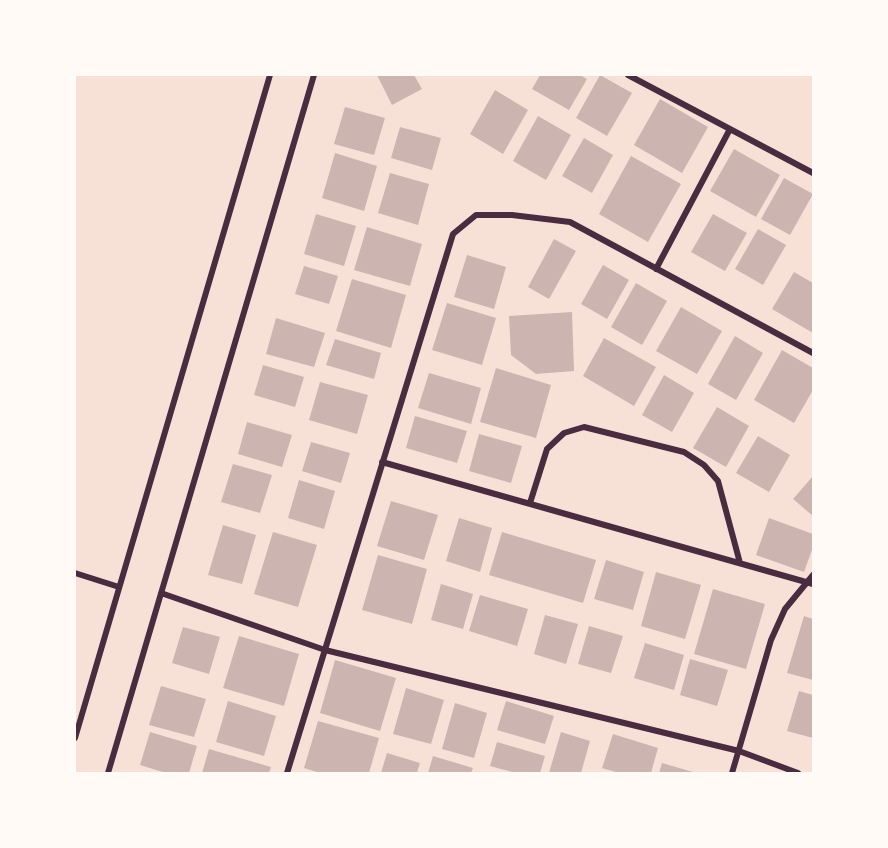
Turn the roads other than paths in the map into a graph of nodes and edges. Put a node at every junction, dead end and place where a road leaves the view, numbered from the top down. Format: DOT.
graph roads {
  1 [pos="270,75"];
  2 [pos="314,75"];
  3 [pos="628,75"];
  4 [pos="730,129"];
  5 [pos="813,172"];
  6 [pos="656,269"];
  7 [pos="813,353"];
  8 [pos="382,462"];
  9 [pos="530,504"];
  10 [pos="740,563"];
  11 [pos="75,573"];
  12 [pos="813,575"];
  13 [pos="810,583"];
  14 [pos="119,587"];
  15 [pos="161,593"];
  16 [pos="325,650"];
  17 [pos="75,738"];
  18 [pos="739,751"];
  19 [pos="108,773"];
  20 [pos="287,773"];
  21 [pos="732,773"];
  22 [pos="798,773"];
  1 -- 14 [label="street"];
  2 -- 15 [label="street"];
  3 -- 4 [label="street"];
  4 -- 5 [label="street"];
  4 -- 6 [label="street"];
  6 -- 7 [label="street"];
  6 -- 8 [label="street"];
  8 -- 9 [label="street"];
  8 -- 16 [label="street"];
  9 -- 10 [label="street"];
  9 -- 10 [label="street"];
  10 -- 13 [label="street"];
  11 -- 14 [label="street"];
  12 -- 13 [label="street"];
  13 -- 18 [label="street"];
  14 -- 17 [label="street"];
  15 -- 16 [label="street"];
  15 -- 19 [label="street"];
  16 -- 18 [label="street"];
  16 -- 20 [label="street"];
  18 -- 21 [label="street"];
  18 -- 22 [label="street"];
}
